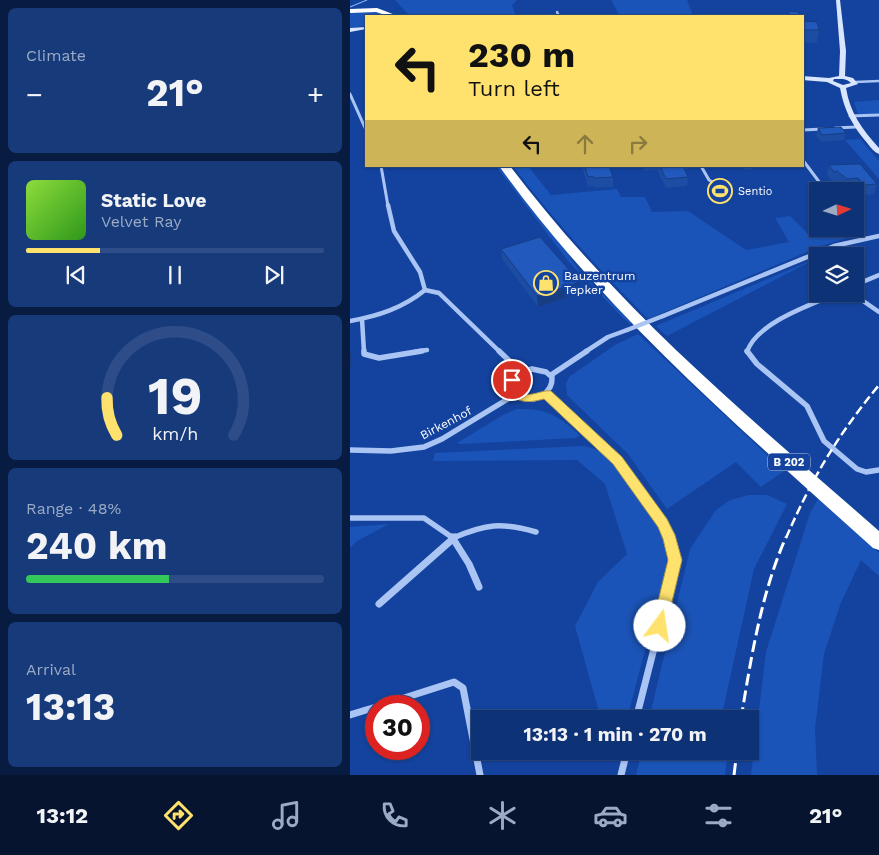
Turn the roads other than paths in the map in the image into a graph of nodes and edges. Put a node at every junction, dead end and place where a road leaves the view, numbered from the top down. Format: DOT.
graph roads {
  1 [pos="838,0"];
  2 [pos="372,3"];
  3 [pos="557,12"];
  4 [pos="394,13"];
  5 [pos="558,15"];
  6 [pos="365,28"];
  7 [pos="350,30"];
  8 [pos="842,77"];
  9 [pos="804,78"];
  10 [pos="829,80"];
  11 [pos="879,81"];
  12 [pos="854,82"];
  13 [pos="842,87"];
  14 [pos="350,94"];
  15 [pos="879,115"];
  16 [pos="850,116"];
  17 [pos="856,126"];
  18 [pos="365,128"];
  19 [pos="804,130"];
  20 [pos="879,152"];
  21 [pos="804,162"];
  22 [pos="381,167"];
  23 [pos="505,167"];
  24 [pos="702,167"];
  25 [pos="819,182"];
  26 [pos="719,186"];
  27 [pos="879,236"];
  28 [pos="879,275"];
  29 [pos="864,281"];
  30 [pos="425,290"];
  31 [pos="819,302"];
  32 [pos="864,302"];
  33 [pos="879,312"];
  34 [pos="362,319"];
  35 [pos="350,321"];
  36 [pos="427,350"];
  37 [pos="521,372"];
  38 [pos="551,375"];
  39 [pos="516,394"];
  40 [pos="547,394"];
  41 [pos="350,450"];
  42 [pos="879,470"];
  43 [pos="350,518"];
  44 [pos="536,532"];
  45 [pos="452,538"];
  46 [pos="879,542"];
  47 [pos="479,587"];
  48 [pos="379,604"];
  49 [pos="414,695"];
  50 [pos="638,710"];
  51 [pos="365,711"];
  52 [pos="350,715"];
  53 [pos="625,760"];
  54 [pos="480,775"];
  55 [pos="621,775"];
  1 -- 8 [label="main road"];
  2 -- 4 [label="highway"];
  3 -- 5 [label="street"];
  6 -- 7 [label="main road"];
  8 -- 10 [label="main road"];
  8 -- 12 [label="main road"];
  9 -- 10 [label="main road"];
  10 -- 13 [label="main road"];
  11 -- 12 [label="street"];
  12 -- 13 [label="main road"];
  13 -- 16 [label="main road"];
  14 -- 18 [label="street"];
  15 -- 16 [label="street"];
  16 -- 17 [label="main road"];
  17 -- 19 [label="street"];
  17 -- 20 [label="main road"];
  21 -- 25 [label="street"];
  22 -- 30 [label="street"];
  23 -- 46 [label="highway, B 202"];
  24 -- 26 [label="street"];
  27 -- 38 [label="street, bridge"];
  28 -- 29 [label="street"];
  30 -- 34 [label="street"];
  30 -- 37 [label="street"];
  31 -- 42 [label="street"];
  32 -- 33 [label="street"];
  34 -- 35 [label="street"];
  34 -- 36 [label="street"];
  37 -- 38 [label="street"];
  37 -- 39 [label="street"];
  38 -- 40 [label="street"];
  39 -- 40 [label="street"];
  39 -- 41 [label="street, Birkenhof"];
  40 -- 50 [label="street"];
  43 -- 45 [label="street"];
  44 -- 45 [label="street"];
  45 -- 47 [label="street"];
  45 -- 48 [label="street"];
  49 -- 54 [label="street"];
  51 -- 52 [label="street"];
  53 -- 55 [label="street"];
}
